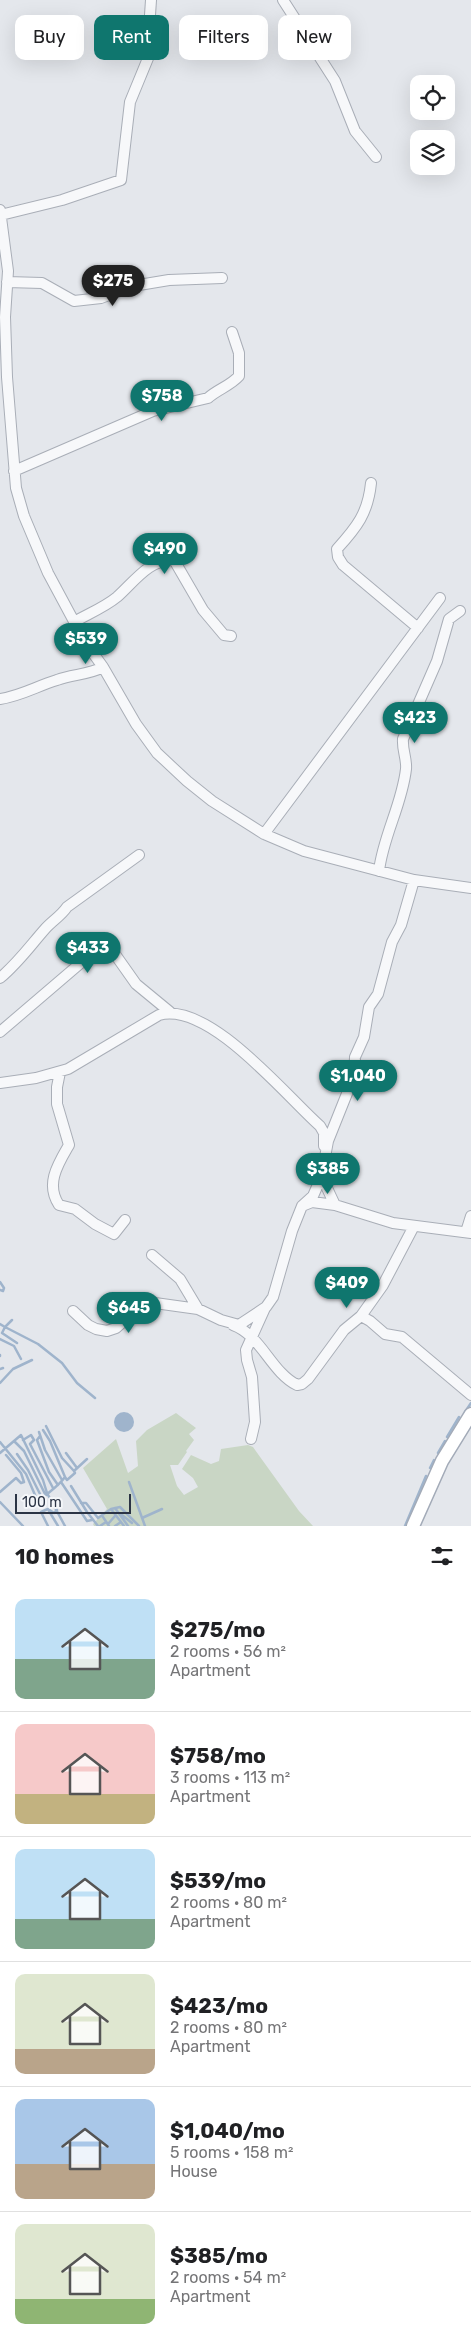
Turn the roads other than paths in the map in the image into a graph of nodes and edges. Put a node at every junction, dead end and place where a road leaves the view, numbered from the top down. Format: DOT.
graph roads {
  1 [pos="151,0"];
  2 [pos="283,0"];
  3 [pos="376,157"];
  4 [pos="0,212"];
  5 [pos="222,278"];
  6 [pos="7,282"];
  7 [pos="232,332"];
  8 [pos="4,375"];
  9 [pos="14,471"];
  10 [pos="371,483"];
  11 [pos="440,598"];
  12 [pos="460,611"];
  13 [pos="74,622"];
  14 [pos="418,628"];
  15 [pos="231,636"];
  16 [pos="103,668"];
  17 [pos="0,699"];
  18 [pos="264,834"];
  19 [pos="139,855"];
  20 [pos="378,871"];
  21 [pos="414,880"];
  22 [pos="471,888"];
  23 [pos="0,978"];
  24 [pos="170,1012"];
  25 [pos="0,1032"];
  26 [pos="60,1072"];
  27 [pos="42,1077"];
  28 [pos="0,1084"];
  29 [pos="56,1087"];
  30 [pos="323,1168"];
  31 [pos="335,1205"];
  32 [pos="302,1206"];
  33 [pos="471,1216"];
  34 [pos="125,1220"];
  35 [pos="414,1226"];
  36 [pos="468,1233"];
  37 [pos="152,1255"];
  38 [pos="266,1307"];
  39 [pos="198,1309"];
  40 [pos="73,1311"];
  41 [pos="361,1316"];
  42 [pos="233,1325"];
  43 [pos="252,1338"];
  44 [pos="471,1395"];
  45 [pos="471,1414"];
  46 [pos="251,1439"];
  47 [pos="413,1526"];
  1 -- 4 [label="street"];
  2 -- 3 [label="street"];
  4 -- 6 [label="street"];
  5 -- 6 [label="street"];
  6 -- 8 [label="street"];
  7 -- 9 [label="street"];
  8 -- 9 [label="street"];
  9 -- 13 [label="street"];
  10 -- 14 [label="street"];
  11 -- 14 [label="street"];
  12 -- 20 [label="street"];
  13 -- 15 [label="street"];
  13 -- 16 [label="street"];
  14 -- 18 [label="street"];
  16 -- 17 [label="street"];
  16 -- 18 [label="street"];
  18 -- 20 [label="street"];
  19 -- 23 [label="street"];
  20 -- 21 [label="street"];
  21 -- 22 [label="street"];
  21 -- 30 [label="street"];
  24 -- 25 [label="street"];
  24 -- 26 [label="street"];
  24 -- 30 [label="street"];
  26 -- 27 [label="street"];
  26 -- 29 [label="street"];
  27 -- 28 [label="street"];
  27 -- 29 [label="street"];
  29 -- 34 [label="street"];
  30 -- 31 [label="street"];
  30 -- 32 [label="street"];
  31 -- 32 [label="street"];
  31 -- 35 [label="street"];
  32 -- 38 [label="street"];
  33 -- 36 [label="street"];
  35 -- 36 [label="street"];
  35 -- 41 [label="street"];
  37 -- 39 [label="street"];
  38 -- 42 [label="street"];
  38 -- 43 [label="street"];
  39 -- 40 [label="street"];
  39 -- 42 [label="street"];
  41 -- 43 [label="street"];
  41 -- 44 [label="street"];
  42 -- 43 [label="street"];
  43 -- 46 [label="street"];
  45 -- 47 [label="main road"];
}
